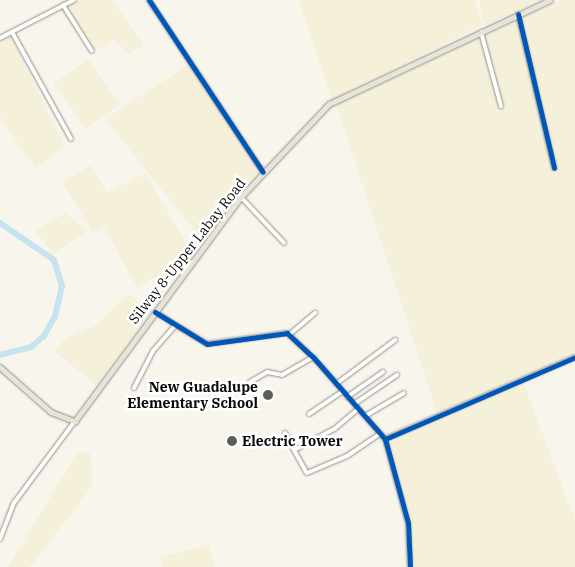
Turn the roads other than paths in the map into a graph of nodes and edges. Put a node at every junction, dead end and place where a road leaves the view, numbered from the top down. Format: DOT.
graph roads {
  1 [pos="74,0"];
  2 [pos="149,0"];
  3 [pos="550,0"];
  4 [pos="63,5"];
  5 [pos="518,14"];
  6 [pos="12,32"];
  7 [pos="481,32"];
  8 [pos="0,38"];
  9 [pos="92,51"];
  10 [pos="501,106"];
  11 [pos="71,139"];
  12 [pos="554,168"];
  13 [pos="263,172"];
  14 [pos="241,197"];
  15 [pos="284,243"];
  16 [pos="155,312"];
  17 [pos="315,313"];
  18 [pos="175,326"];
  19 [pos="290,334"];
  20 [pos="395,340"];
  21 [pos="313,357"];
  22 [pos="575,357"];
  23 [pos="0,367"];
  24 [pos="384,372"];
  25 [pos="397,375"];
  26 [pos="250,382"];
  27 [pos="336,384"];
  28 [pos="134,388"];
  29 [pos="342,392"];
  30 [pos="404,393"];
  31 [pos="347,397"];
  32 [pos="354,404"];
  33 [pos="358,409"];
  34 [pos="309,414"];
  35 [pos="365,416"];
  36 [pos="75,421"];
  37 [pos="286,433"];
  38 [pos="380,434"];
  39 [pos="385,439"];
  40 [pos="294,450"];
  41 [pos="0,539"];
  42 [pos="410,567"];
  1 -- 4 [label="street"];
  2 -- 13 [label="street"];
  3 -- 5 [label="main road, Silway 8-Upper Labay Road"];
  4 -- 6 [label="street"];
  4 -- 9 [label="street"];
  5 -- 7 [label="main road, Silway 8-Upper Labay Road"];
  5 -- 12 [label="street"];
  6 -- 8 [label="street"];
  6 -- 11 [label="street"];
  7 -- 10 [label="street"];
  7 -- 13 [label="main road, Silway 8-Upper Labay Road"];
  13 -- 14 [label="main road, Silway 8-Upper Labay Road"];
  14 -- 15 [label="street"];
  14 -- 16 [label="main road, Silway 8-Upper Labay Road"];
  16 -- 18 [label="street"];
  16 -- 36 [label="main road, Silway 8-Upper Labay Road"];
  17 -- 19 [label="street"];
  18 -- 19 [label="street"];
  18 -- 28 [label="street"];
  19 -- 21 [label="street"];
  20 -- 27 [label="street"];
  21 -- 26 [label="street"];
  21 -- 27 [label="street"];
  22 -- 39 [label="street"];
  23 -- 36 [label="main road"];
  24 -- 31 [label="street"];
  25 -- 32 [label="street"];
  27 -- 29 [label="street"];
  29 -- 31 [label="street"];
  29 -- 34 [label="street"];
  30 -- 35 [label="street"];
  31 -- 32 [label="street"];
  32 -- 33 [label="street"];
  33 -- 35 [label="street"];
  33 -- 40 [label="street"];
  35 -- 38 [label="street"];
  36 -- 41 [label="street"];
  37 -- 40 [label="street"];
  38 -- 39 [label="street"];
  38 -- 40 [label="street"];
  39 -- 42 [label="street"];
}
